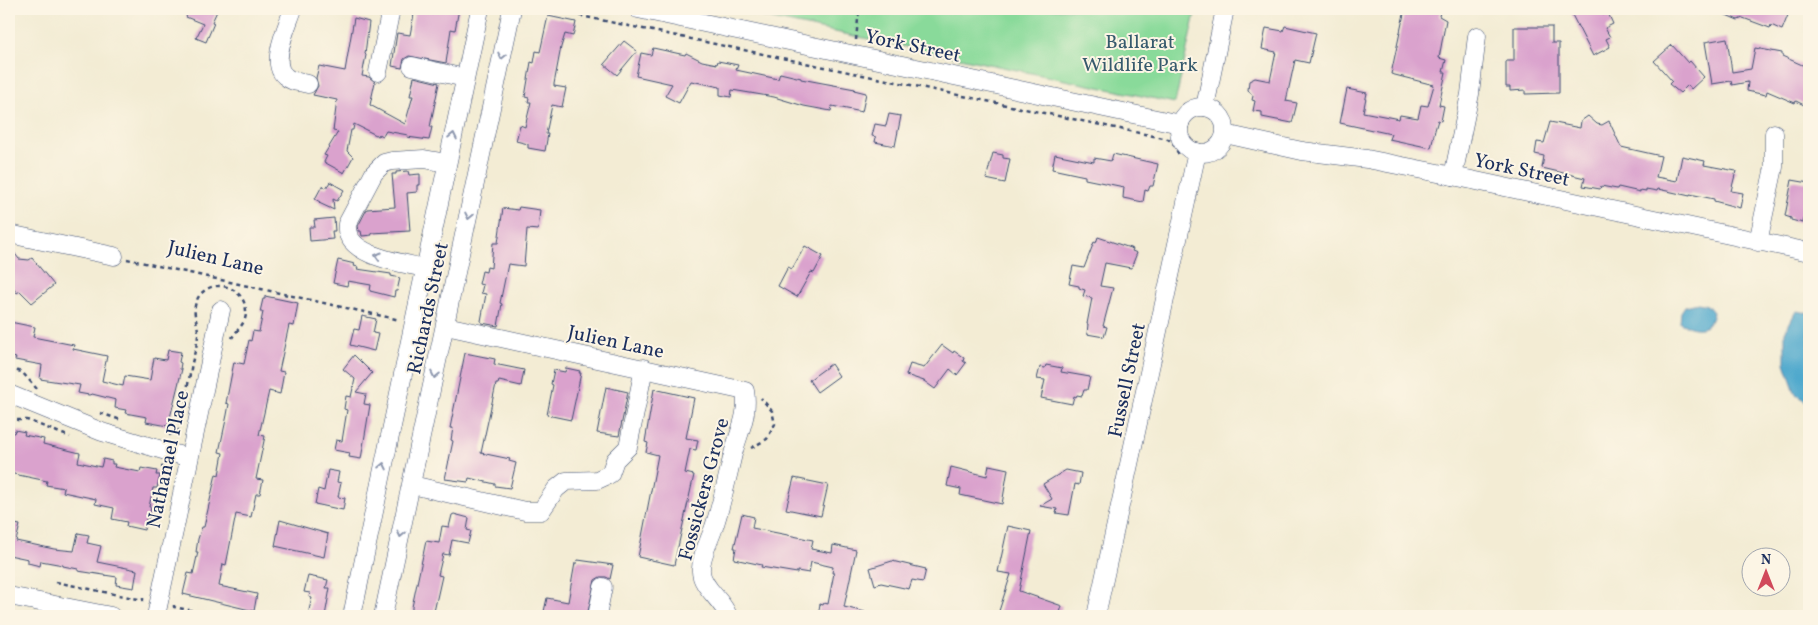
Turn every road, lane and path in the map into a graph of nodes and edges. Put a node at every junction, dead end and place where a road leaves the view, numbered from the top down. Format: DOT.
graph roads {
  1 [pos="293,9"];
  2 [pos="391,9"];
  3 [pos="480,9"];
  4 [pos="512,9"];
  5 [pos="548,9"];
  6 [pos="638,9"];
  7 [pos="859,9"];
  8 [pos="1225,9"];
  9 [pos="1477,36"];
  10 [pos="856,55"];
  11 [pos="412,66"];
  12 [pos="378,72"];
  13 [pos="465,78"];
  14 [pos="308,84"];
  15 [pos="1205,107"];
  16 [pos="1180,124"];
  17 [pos="1774,133"];
  18 [pos="1225,134"];
  19 [pos="1196,157"];
  20 [pos="447,164"];
  21 [pos="1453,176"];
  22 [pos="9,234"];
  23 [pos="1758,242"];
  24 [pos="1809,252"];
  25 [pos="114,256"];
  26 [pos="425,268"];
  27 [pos="221,310"];
  28 [pos="414,323"];
  29 [pos="446,326"];
  30 [pos="230,342"];
  31 [pos="644,368"];
  32 [pos="9,369"];
  33 [pos="38,390"];
  34 [pos="9,394"];
  35 [pos="745,394"];
  36 [pos="97,412"];
  37 [pos="9,420"];
  38 [pos="121,420"];
  39 [pos="164,434"];
  40 [pos="76,439"];
  41 [pos="189,458"];
  42 [pos="155,465"];
  43 [pos="167,485"];
  44 [pos="412,485"];
  45 [pos="56,582"];
  46 [pos="603,587"];
  47 [pos="145,591"];
  48 [pos="9,596"];
  49 [pos="176,597"];
  50 [pos="111,616"];
  51 [pos="156,616"];
  52 [pos="219,616"];
  53 [pos="352,616"];
  54 [pos="383,616"];
  55 [pos="597,616"];
  56 [pos="728,616"];
  57 [pos="1096,616"];
  1 -- 14 [label="street"];
  2 -- 12 [label="street"];
  3 -- 13 [label="street, Richards Street"];
  4 -- 29 [label="street, Richards Street, one-way"];
  5 -- 19 [label="path"];
  6 -- 10 [label="street, York Street"];
  7 -- 10 [label="path"];
  8 -- 15 [label="street"];
  9 -- 21 [label="street"];
  10 -- 16 [label="street, York Street"];
  11 -- 13 [label="street"];
  20 -- 13 [label="street, Richards Street, one-way"];
  15 -- 16 [label="street"];
  15 -- 18 [label="street"];
  16 -- 19 [label="street"];
  17 -- 23 [label="street"];
  18 -- 19 [label="street"];
  18 -- 21 [label="street, York Street"];
  19 -- 57 [label="street, Fussell Street"];
  20 -- 26 [label="street, Richards Street"];
  26 -- 20 [label="street, Richards Street, one-way"];
  21 -- 23 [label="street, York Street"];
  22 -- 25 [label="street"];
  23 -- 24 [label="street, York Street"];
  25 -- 28 [label="path, Julien Lane"];
  26 -- 28 [label="street, Richards Street"];
  27 -- 41 [label="street, Nathanael Place"];
  53 -- 28 [label="street, Richards Street, one-way"];
  29 -- 31 [label="street, Julien Lane"];
  29 -- 44 [label="street, Richards Street, one-way"];
  30 -- 39 [label="path"];
  31 -- 35 [label="street, Julien Lane"];
  31 -- 44 [label="street"];
  32 -- 33 [label="path"];
  34 -- 41 [label="street"];
  35 -- 56 [label="street, Fossickers Grove"];
  36 -- 38 [label="path"];
  37 -- 40 [label="path"];
  41 -- 51 [label="street, Nathanael Place"];
  42 -- 43 [label="path"];
  44 -- 54 [label="street, Richards Street, one-way"];
  45 -- 47 [label="path"];
  46 -- 55 [label="street"];
  48 -- 50 [label="street"];
  49 -- 52 [label="path"];
}
